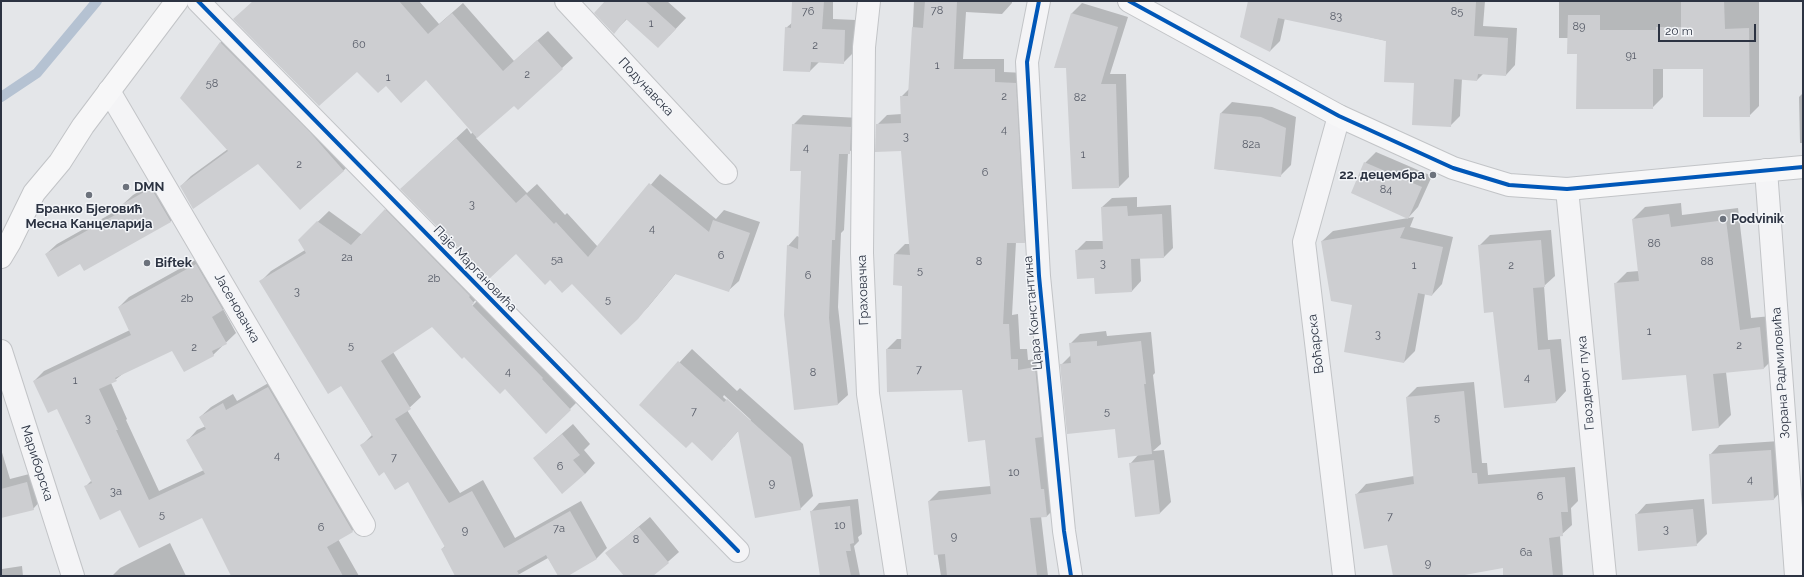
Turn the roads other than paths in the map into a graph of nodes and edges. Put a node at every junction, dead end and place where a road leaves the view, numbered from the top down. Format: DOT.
graph roads {
  1 [pos="177,1"];
  2 [pos="198,1"];
  3 [pos="566,1"];
  4 [pos="869,1"];
  5 [pos="1039,1"];
  6 [pos="1129,1"];
  7 [pos="109,91"];
  8 [pos="1339,116"];
  9 [pos="1803,167"];
  10 [pos="1766,170"];
  11 [pos="726,173"];
  12 [pos="1567,189"];
  13 [pos="1,257"];
  14 [pos="1,351"];
  15 [pos="364,525"];
  16 [pos="738,551"];
  17 [pos="73,576"];
  18 [pos="896,576"];
  19 [pos="1071,576"];
  20 [pos="1344,576"];
  21 [pos="1604,576"];
  22 [pos="1796,576"];
  1 -- 7 [label="street"];
  2 -- 16 [label="street, Паје Маргановића"];
  3 -- 11 [label="street, Подунавска"];
  4 -- 18 [label="street, Граховачка"];
  5 -- 19 [label="street, Цара Константина"];
  6 -- 8 [label="street"];
  7 -- 13 [label="street"];
  7 -- 15 [label="street, Јасеновачка"];
  8 -- 12 [label="street"];
  8 -- 20 [label="street, Воћарска"];
  9 -- 10 [label="street"];
  10 -- 12 [label="street"];
  10 -- 22 [label="street, Зорана Радмиловића"];
  12 -- 21 [label="street, Гвозденог пука"];
  14 -- 17 [label="street, Мариборска"];
}
